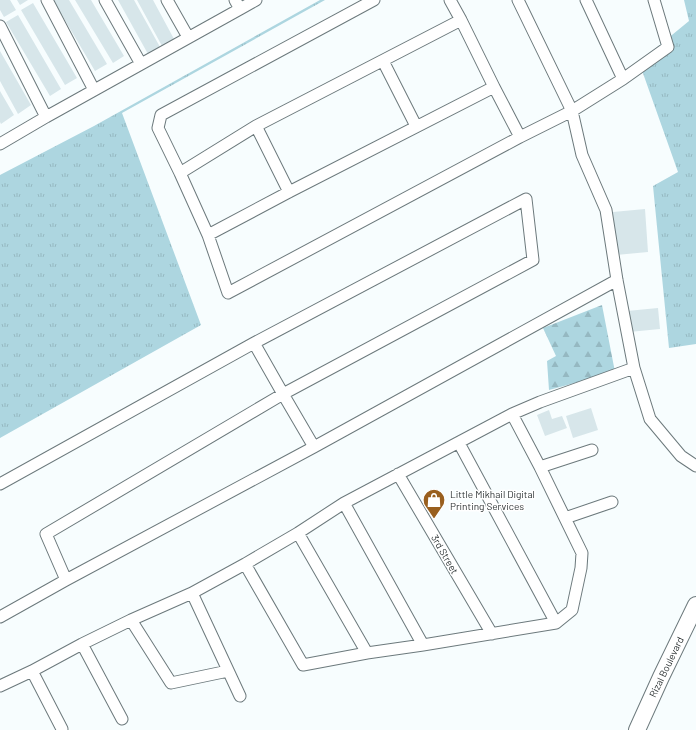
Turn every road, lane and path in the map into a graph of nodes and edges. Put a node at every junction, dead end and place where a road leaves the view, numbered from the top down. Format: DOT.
graph roads {
  1 [pos="46,0"];
  2 [pos="106,0"];
  3 [pos="167,0"];
  4 [pos="256,0"];
  5 [pos="374,0"];
  6 [pos="450,0"];
  7 [pos="518,0"];
  8 [pos="586,0"];
  9 [pos="654,0"];
  10 [pos="238,4"];
  11 [pos="461,20"];
  12 [pos="0,26"];
  13 [pos="188,37"];
  14 [pos="382,61"];
  15 [pos="141,64"];
  16 [pos="623,79"];
  17 [pos="494,87"];
  18 [pos="94,90"];
  19 [pos="572,111"];
  20 [pos="46,116"];
  21 [pos="256,126"];
  22 [pos="416,126"];
  23 [pos="520,137"];
  24 [pos="1,142"];
  25 [pos="180,173"];
  26 [pos="289,192"];
  27 [pos="208,235"];
  28 [pos="617,280"];
  29 [pos="254,343"];
  30 [pos="634,368"];
  31 [pos="283,394"];
  32 [pos="512,414"];
  33 [pos="459,443"];
  34 [pos="314,447"];
  35 [pos="592,450"];
  36 [pos="540,466"];
  37 [pos="696,466"];
  38 [pos="398,474"];
  39 [pos="0,484"];
  40 [pos="612,502"];
  41 [pos="344,503"];
  42 [pos="565,518"];
  43 [pos="298,533"];
  44 [pos="245,564"];
  45 [pos="66,580"];
  46 [pos="192,593"];
  47 [pos="696,605"];
  48 [pos="0,617"];
  49 [pos="131,620"];
  50 [pos="556,623"];
  51 [pos="492,634"];
  52 [pos="82,644"];
  53 [pos="422,645"];
  54 [pos="367,653"];
  55 [pos="32,671"];
  56 [pos="228,671"];
  57 [pos="0,686"];
  58 [pos="240,696"];
  59 [pos="122,719"];
  60 [pos="62,729"];
  61 [pos="637,730"];
  1 -- 18 [label="street"];
  2 -- 15 [label="street"];
  3 -- 13 [label="street"];
  4 -- 10 [label="street"];
  5 -- 25 [label="street"];
  6 -- 11 [label="street"];
  7 -- 19 [label="street"];
  8 -- 16 [label="street"];
  9 -- 16 [label="street"];
  10 -- 13 [label="street"];
  11 -- 14 [label="street"];
  11 -- 17 [label="street"];
  12 -- 20 [label="street"];
  13 -- 15 [label="street"];
  14 -- 21 [label="street"];
  14 -- 22 [label="street"];
  15 -- 18 [label="street"];
  16 -- 19 [label="street"];
  17 -- 22 [label="street"];
  17 -- 23 [label="street"];
  18 -- 20 [label="street"];
  19 -- 23 [label="street"];
  19 -- 28 [label="street"];
  20 -- 24 [label="street"];
  21 -- 25 [label="street"];
  21 -- 26 [label="street"];
  22 -- 26 [label="street"];
  23 -- 27 [label="street"];
  25 -- 27 [label="street"];
  26 -- 27 [label="street"];
  28 -- 30 [label="street"];
  28 -- 34 [label="street"];
  29 -- 31 [label="street"];
  29 -- 31 [label="street"];
  29 -- 39 [label="street"];
  30 -- 32 [label="street"];
  30 -- 37 [label="street"];
  31 -- 34 [label="street"];
  31 -- 45 [label="street"];
  32 -- 33 [label="street"];
  32 -- 36 [label="street"];
  33 -- 38 [label="street"];
  33 -- 50 [label="street"];
  34 -- 45 [label="street"];
  35 -- 36 [label="street"];
  36 -- 42 [label="street"];
  38 -- 41 [label="street"];
  38 -- 51 [label="street, 3rd Street"];
  40 -- 42 [label="street"];
  41 -- 43 [label="street"];
  41 -- 53 [label="street"];
  42 -- 50 [label="street"];
  43 -- 44 [label="street"];
  43 -- 54 [label="street"];
  44 -- 46 [label="street"];
  44 -- 54 [label="street"];
  45 -- 48 [label="street"];
  46 -- 49 [label="street"];
  46 -- 56 [label="street"];
  47 -- 61 [label="main road, Rizal Boulevard"];
  49 -- 52 [label="street"];
  49 -- 56 [label="street"];
  50 -- 51 [label="street"];
  51 -- 53 [label="street"];
  52 -- 55 [label="street"];
  52 -- 59 [label="street"];
  53 -- 54 [label="street"];
  55 -- 57 [label="street"];
  55 -- 60 [label="street"];
  56 -- 58 [label="street"];
}
